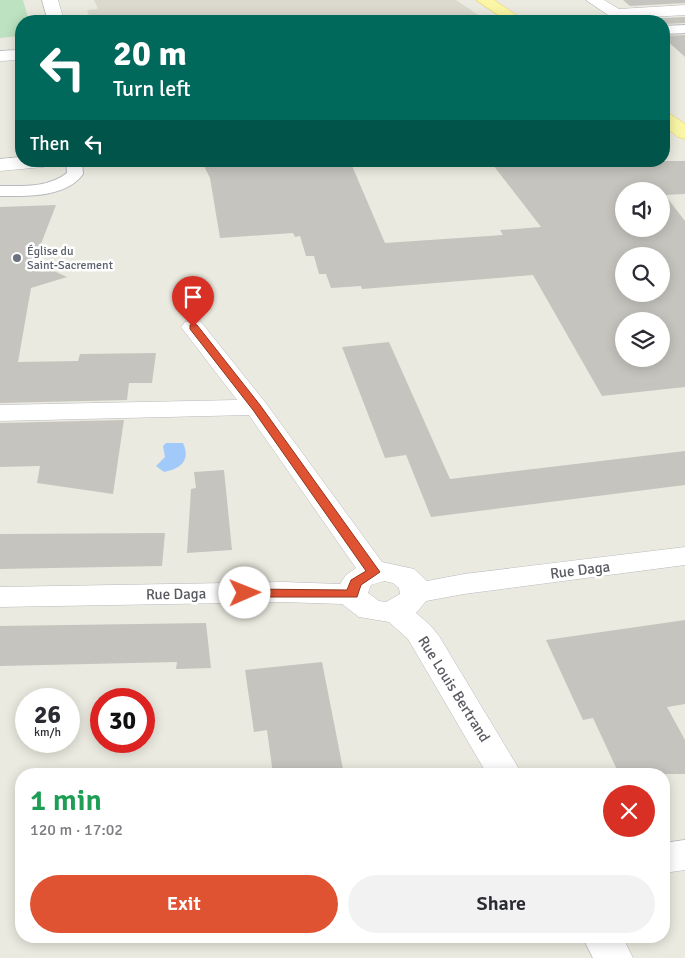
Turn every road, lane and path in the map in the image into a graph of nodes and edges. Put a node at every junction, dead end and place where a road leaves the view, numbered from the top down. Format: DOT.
graph roads {
  1 [pos="50,0"];
  2 [pos="484,0"];
  3 [pos="594,0"];
  4 [pos="685,10"];
  5 [pos="54,15"];
  6 [pos="508,15"];
  7 [pos="685,29"];
  8 [pos="670,30"];
  9 [pos="15,55"];
  10 [pos="0,56"];
  11 [pos="670,122"];
  12 [pos="685,133"];
  13 [pos="15,164"];
  14 [pos="0,165"];
  15 [pos="74,167"];
  16 [pos="0,191"];
  17 [pos="193,327"];
  18 [pos="256,407"];
  19 [pos="0,413"];
  20 [pos="685,556"];
  21 [pos="374,572"];
  22 [pos="352,594"];
  23 [pos="0,597"];
  24 [pos="405,602"];
  25 [pos="501,768"];
  26 [pos="685,855"];
  27 [pos="670,857"];
  28 [pos="605,943"];
  29 [pos="613,958"];
  1 -- 5 [label="street"];
  2 -- 6 [label="main road"];
  3 -- 4 [label="street"];
  7 -- 8 [label="lane"];
  9 -- 10 [label="street"];
  11 -- 12 [label="main road"];
  13 -- 14 [label="street"];
  15 -- 16 [label="lane"];
  17 -- 18 [label="street"];
  18 -- 19 [label="street"];
  18 -- 21 [label="street"];
  20 -- 24 [label="street, Rue Daga"];
  21 -- 22 [label="street"];
  21 -- 24 [label="street"];
  22 -- 23 [label="street, Rue Daga"];
  22 -- 24 [label="street"];
  24 -- 25 [label="street, Rue Louis Bertrand"];
  26 -- 27 [label="street"];
  28 -- 29 [label="street"];
}
